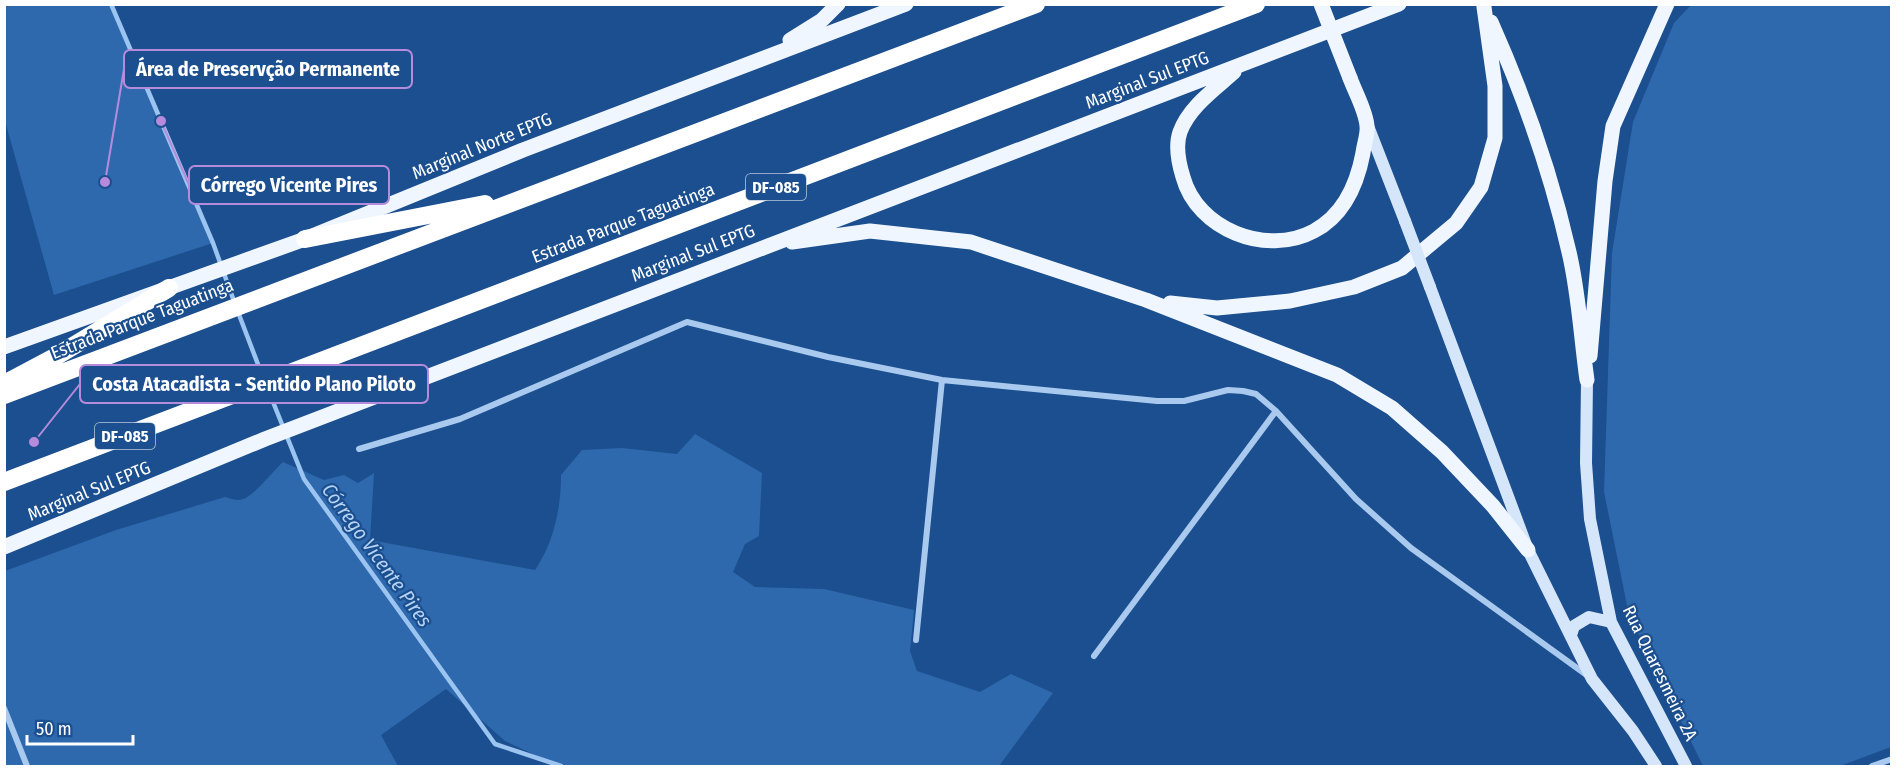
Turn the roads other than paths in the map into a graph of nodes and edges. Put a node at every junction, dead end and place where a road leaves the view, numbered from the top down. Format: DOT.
graph roads {
  1 [pos="838,4"];
  2 [pos="906,4"];
  3 [pos="1036,4"];
  4 [pos="1256,4"];
  5 [pos="1321,4"];
  6 [pos="1399,4"];
  7 [pos="1667,4"];
  8 [pos="1483,6"];
  9 [pos="768,55"];
  10 [pos="1241,65"];
  11 [pos="1367,125"];
  12 [pos="540,193"];
  13 [pos="305,239"];
  14 [pos="762,247"];
  15 [pos="169,288"];
  16 [pos="1146,300"];
  17 [pos="4,347"];
  18 [pos="942,380"];
  19 [pos="1587,380"];
  20 [pos="4,384"];
  21 [pos="4,395"];
  22 [pos="1276,411"];
  23 [pos="359,449"];
  24 [pos="4,482"];
  25 [pos="4,547"];
  26 [pos="1528,550"];
  27 [pos="1611,622"];
  28 [pos="1571,635"];
  29 [pos="916,640"];
  30 [pos="1094,656"];
  31 [pos="1592,678"];
  32 [pos="4,708"];
  33 [pos="1892,759"];
  34 [pos="27,766"];
  35 [pos="1656,766"];
  36 [pos="1686,766"];
  37 [pos="1872,766"];
  1 -- 9 [label="main road"];
  2 -- 9 [label="main road, Marginal Norte EPTG"];
  3 -- 12 [label="highway, Estrada Parque Taguatinga"];
  4 -- 24 [label="highway, Estrada Parque Taguatinga / DF-085"];
  5 -- 11 [label="main road, bridge"];
  6 -- 10 [label="main road, Marginal Sul EPTG"];
  7 -- 19 [label="main road"];
  8 -- 16 [label="main road"];
  8 -- 19 [label="main road"];
  9 -- 13 [label="main road, Marginal Norte EPTG"];
  10 -- 11 [label="main road"];
  10 -- 14 [label="main road, Marginal Sul EPTG"];
  11 -- 26 [label="main road, bridge"];
  12 -- 13 [label="highway"];
  12 -- 21 [label="highway, Estrada Parque Taguatinga"];
  13 -- 15 [label="main road, Marginal Norte EPTG"];
  14 -- 16 [label="main road"];
  14 -- 25 [label="main road, Marginal Sul EPTG"];
  15 -- 17 [label="main road, Marginal Norte EPTG"];
  15 -- 20 [label="highway"];
  16 -- 26 [label="main road"];
  18 -- 22 [label="street"];
  18 -- 23 [label="street"];
  18 -- 29 [label="street"];
  19 -- 27 [label="main road, Rua Quaresmeira 2A"];
  22 -- 30 [label="street"];
  22 -- 31 [label="street"];
  26 -- 28 [label="main road"];
  27 -- 28 [label="main road"];
  27 -- 36 [label="main road, Rua Quaresmeira 2A"];
  28 -- 31 [label="main road"];
  31 -- 35 [label="main road"];
  32 -- 34 [label="street"];
  33 -- 37 [label="street"];
}
